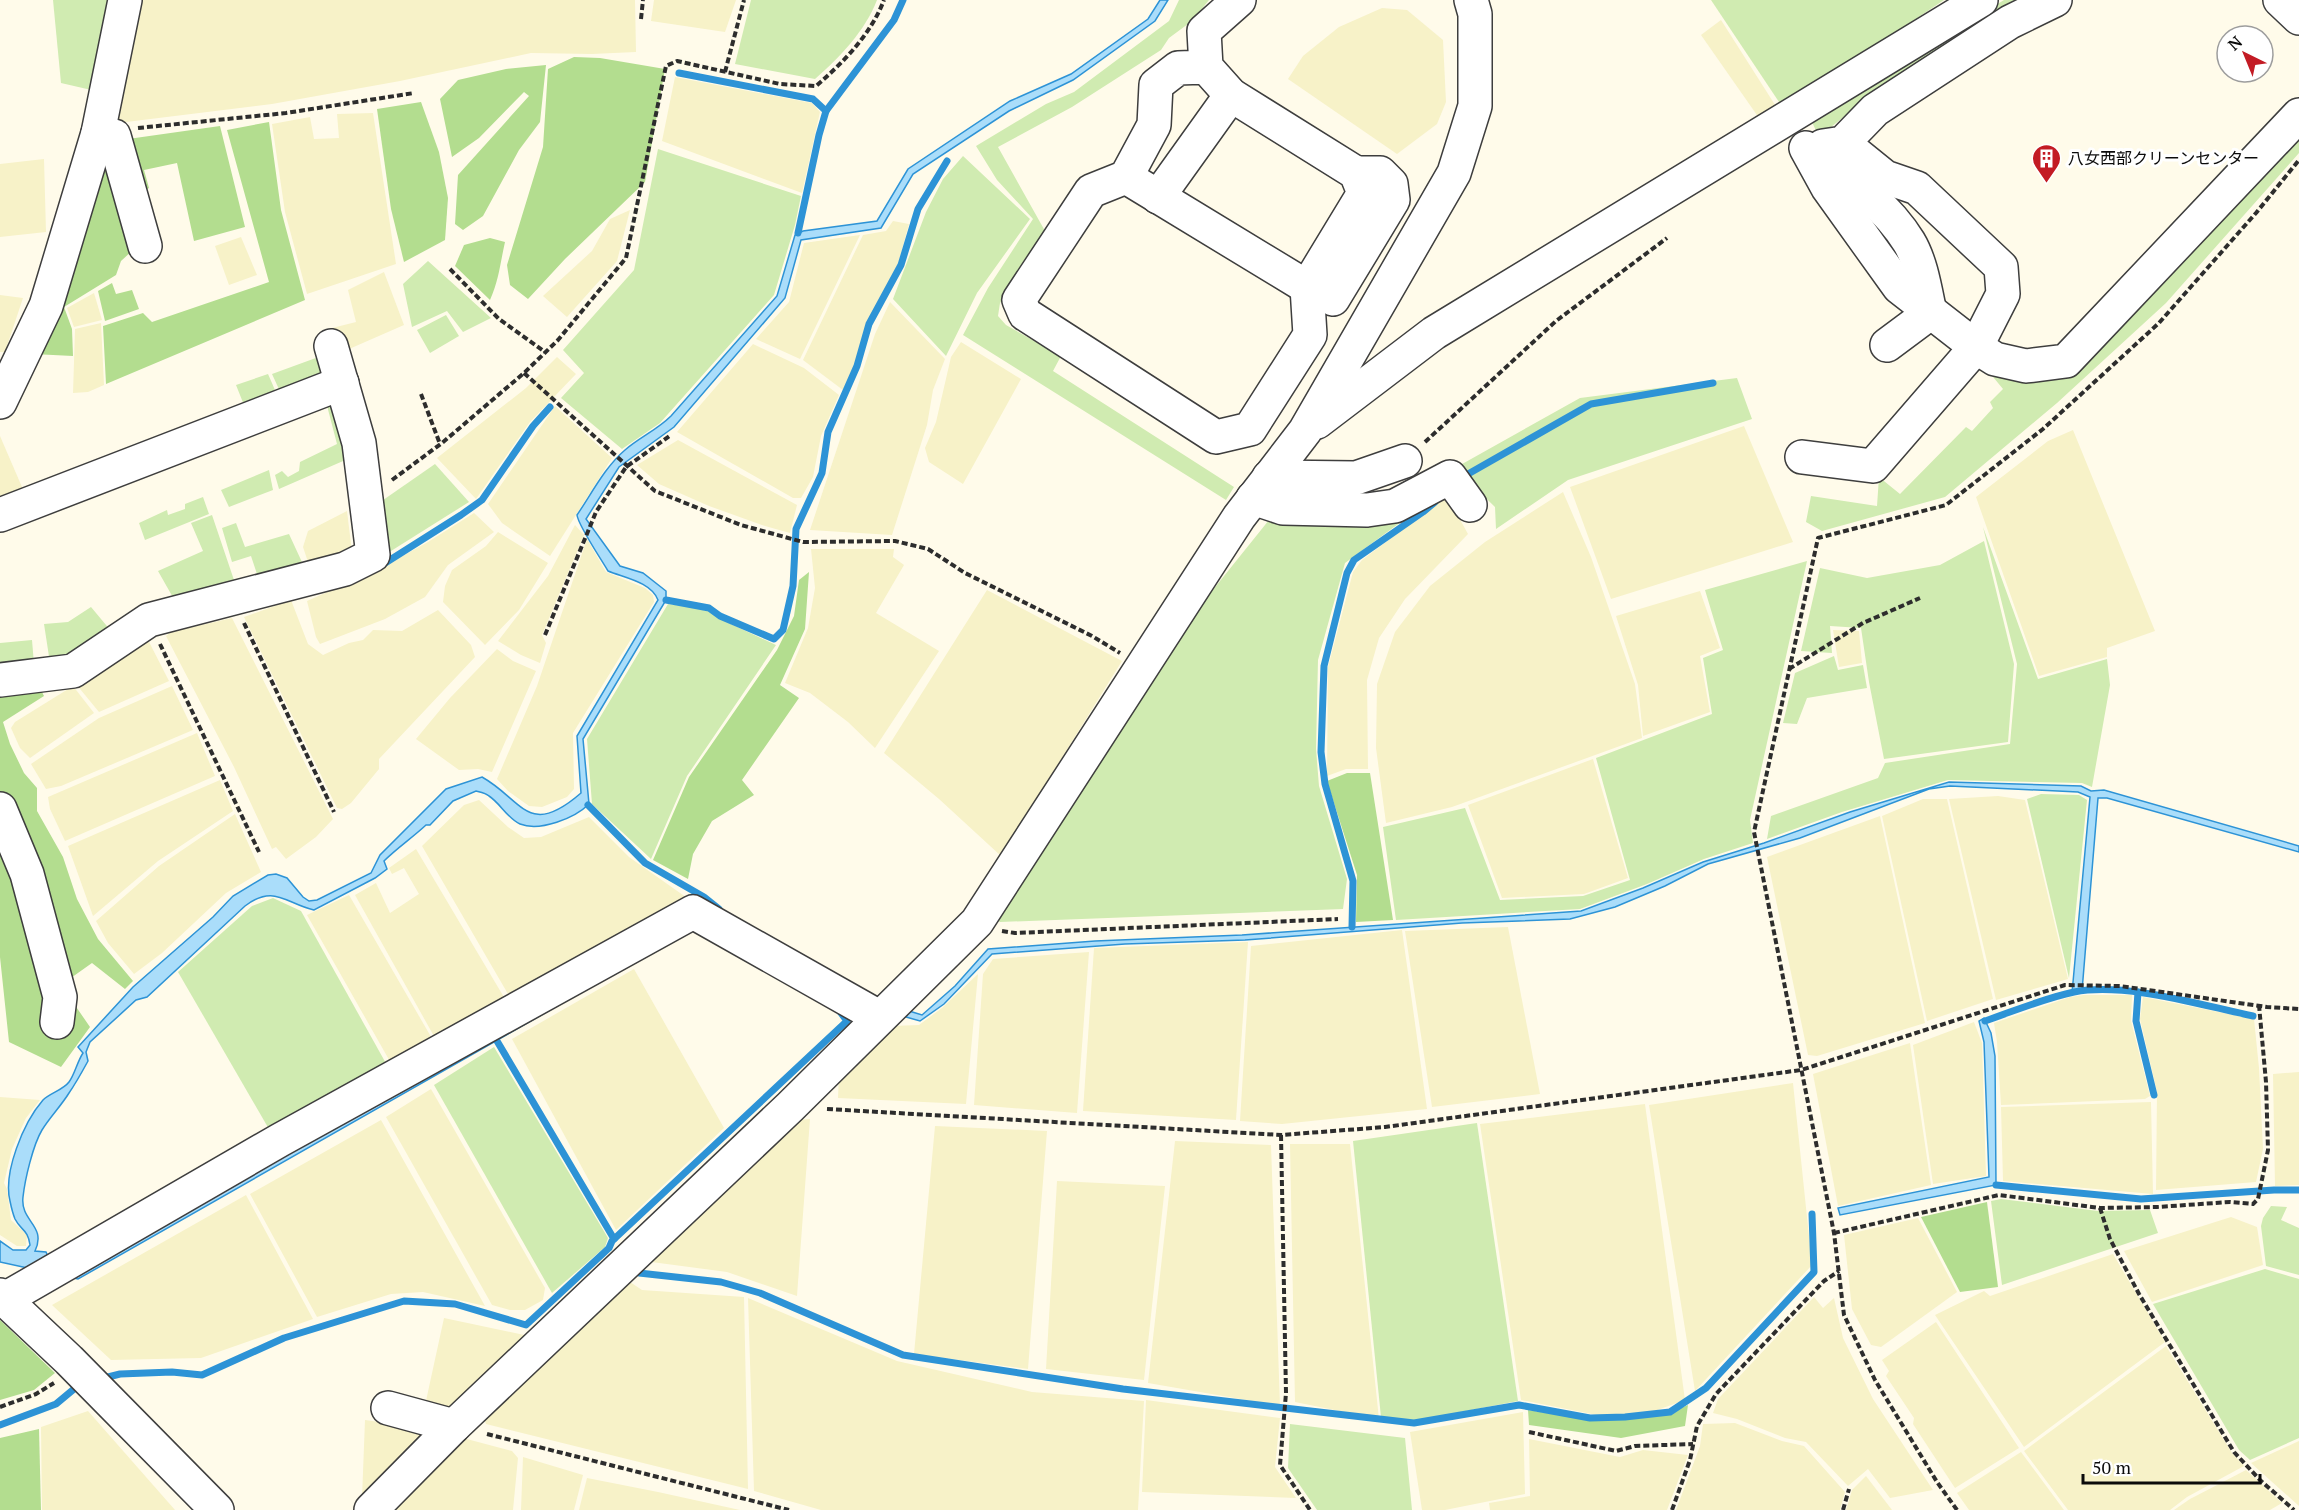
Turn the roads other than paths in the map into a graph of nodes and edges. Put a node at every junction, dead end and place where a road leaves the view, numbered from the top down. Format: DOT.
graph roads {
  1 [pos="125,0"];
  2 [pos="1239,0"];
  3 [pos="1471,0"];
  4 [pos="1980,0"];
  5 [pos="2055,0"];
  6 [pos="2280,0"];
  7 [pos="2299,18"];
  8 [pos="1206,67"];
  9 [pos="1231,95"];
  10 [pos="2299,115"];
  11 [pos="1784,120"];
  12 [pos="106,134"];
  13 [pos="1843,143"];
  14 [pos="1806,148"];
  15 [pos="1356,173"];
  16 [pos="1126,177"];
  17 [pos="1158,197"];
  18 [pos="145,246"];
  19 [pos="1366,246"];
  20 [pos="1400,267"];
  21 [pos="1320,293"];
  22 [pos="1930,313"];
  23 [pos="1887,345"];
  24 [pos="331,346"];
  25 [pos="1976,347"];
  26 [pos="342,382"];
  27 [pos="0,402"];
  28 [pos="1305,431"];
  29 [pos="1802,457"];
  30 [pos="1405,461"];
  31 [pos="1261,488"];
  32 [pos="1470,505"];
  33 [pos="0,515"];
  34 [pos="0,680"];
  35 [pos="0,809"];
  36 [pos="879,1017"];
  37 [pos="57,1022"];
  38 [pos="2,1297"];
  39 [pos="388,1408"];
  40 [pos="454,1426"];
  41 [pos="217,1510"];
  42 [pos="370,1510"];
  1 -- 12 [label="street"];
  2 -- 8 [label="street"];
  3 -- 20 [label="street"];
  4 -- 11 [label="street"];
  5 -- 13 [label="street"];
  6 -- 7 [label="street"];
  8 -- 9 [label="street"];
  8 -- 16 [label="street"];
  9 -- 15 [label="street"];
  9 -- 17 [label="street"];
  10 -- 25 [label="street"];
  11 -- 14 [label="street"];
  11 -- 28 [label="street"];
  12 -- 18 [label="street"];
  12 -- 27 [label="street"];
  13 -- 14 [label="street"];
  13 -- 25 [label="street"];
  14 -- 22 [label="street"];
  15 -- 19 [label="street"];
  15 -- 21 [label="street"];
  16 -- 17 [label="street"];
  16 -- 21 [label="street"];
  17 -- 21 [label="street"];
  19 -- 20 [label="street"];
  19 -- 21 [label="street"];
  20 -- 28 [label="street"];
  22 -- 23 [label="street"];
  22 -- 25 [label="street"];
  24 -- 26 [label="street"];
  25 -- 29 [label="street"];
  26 -- 33 [label="street"];
  26 -- 34 [label="street"];
  28 -- 31 [label="street"];
  30 -- 31 [label="street"];
  31 -- 32 [label="street"];
  31 -- 36 [label="street"];
  35 -- 37 [label="street"];
  36 -- 38 [label="street"];
  36 -- 40 [label="street"];
  38 -- 41 [label="street"];
  39 -- 40 [label="street"];
  40 -- 42 [label="street"];
}
